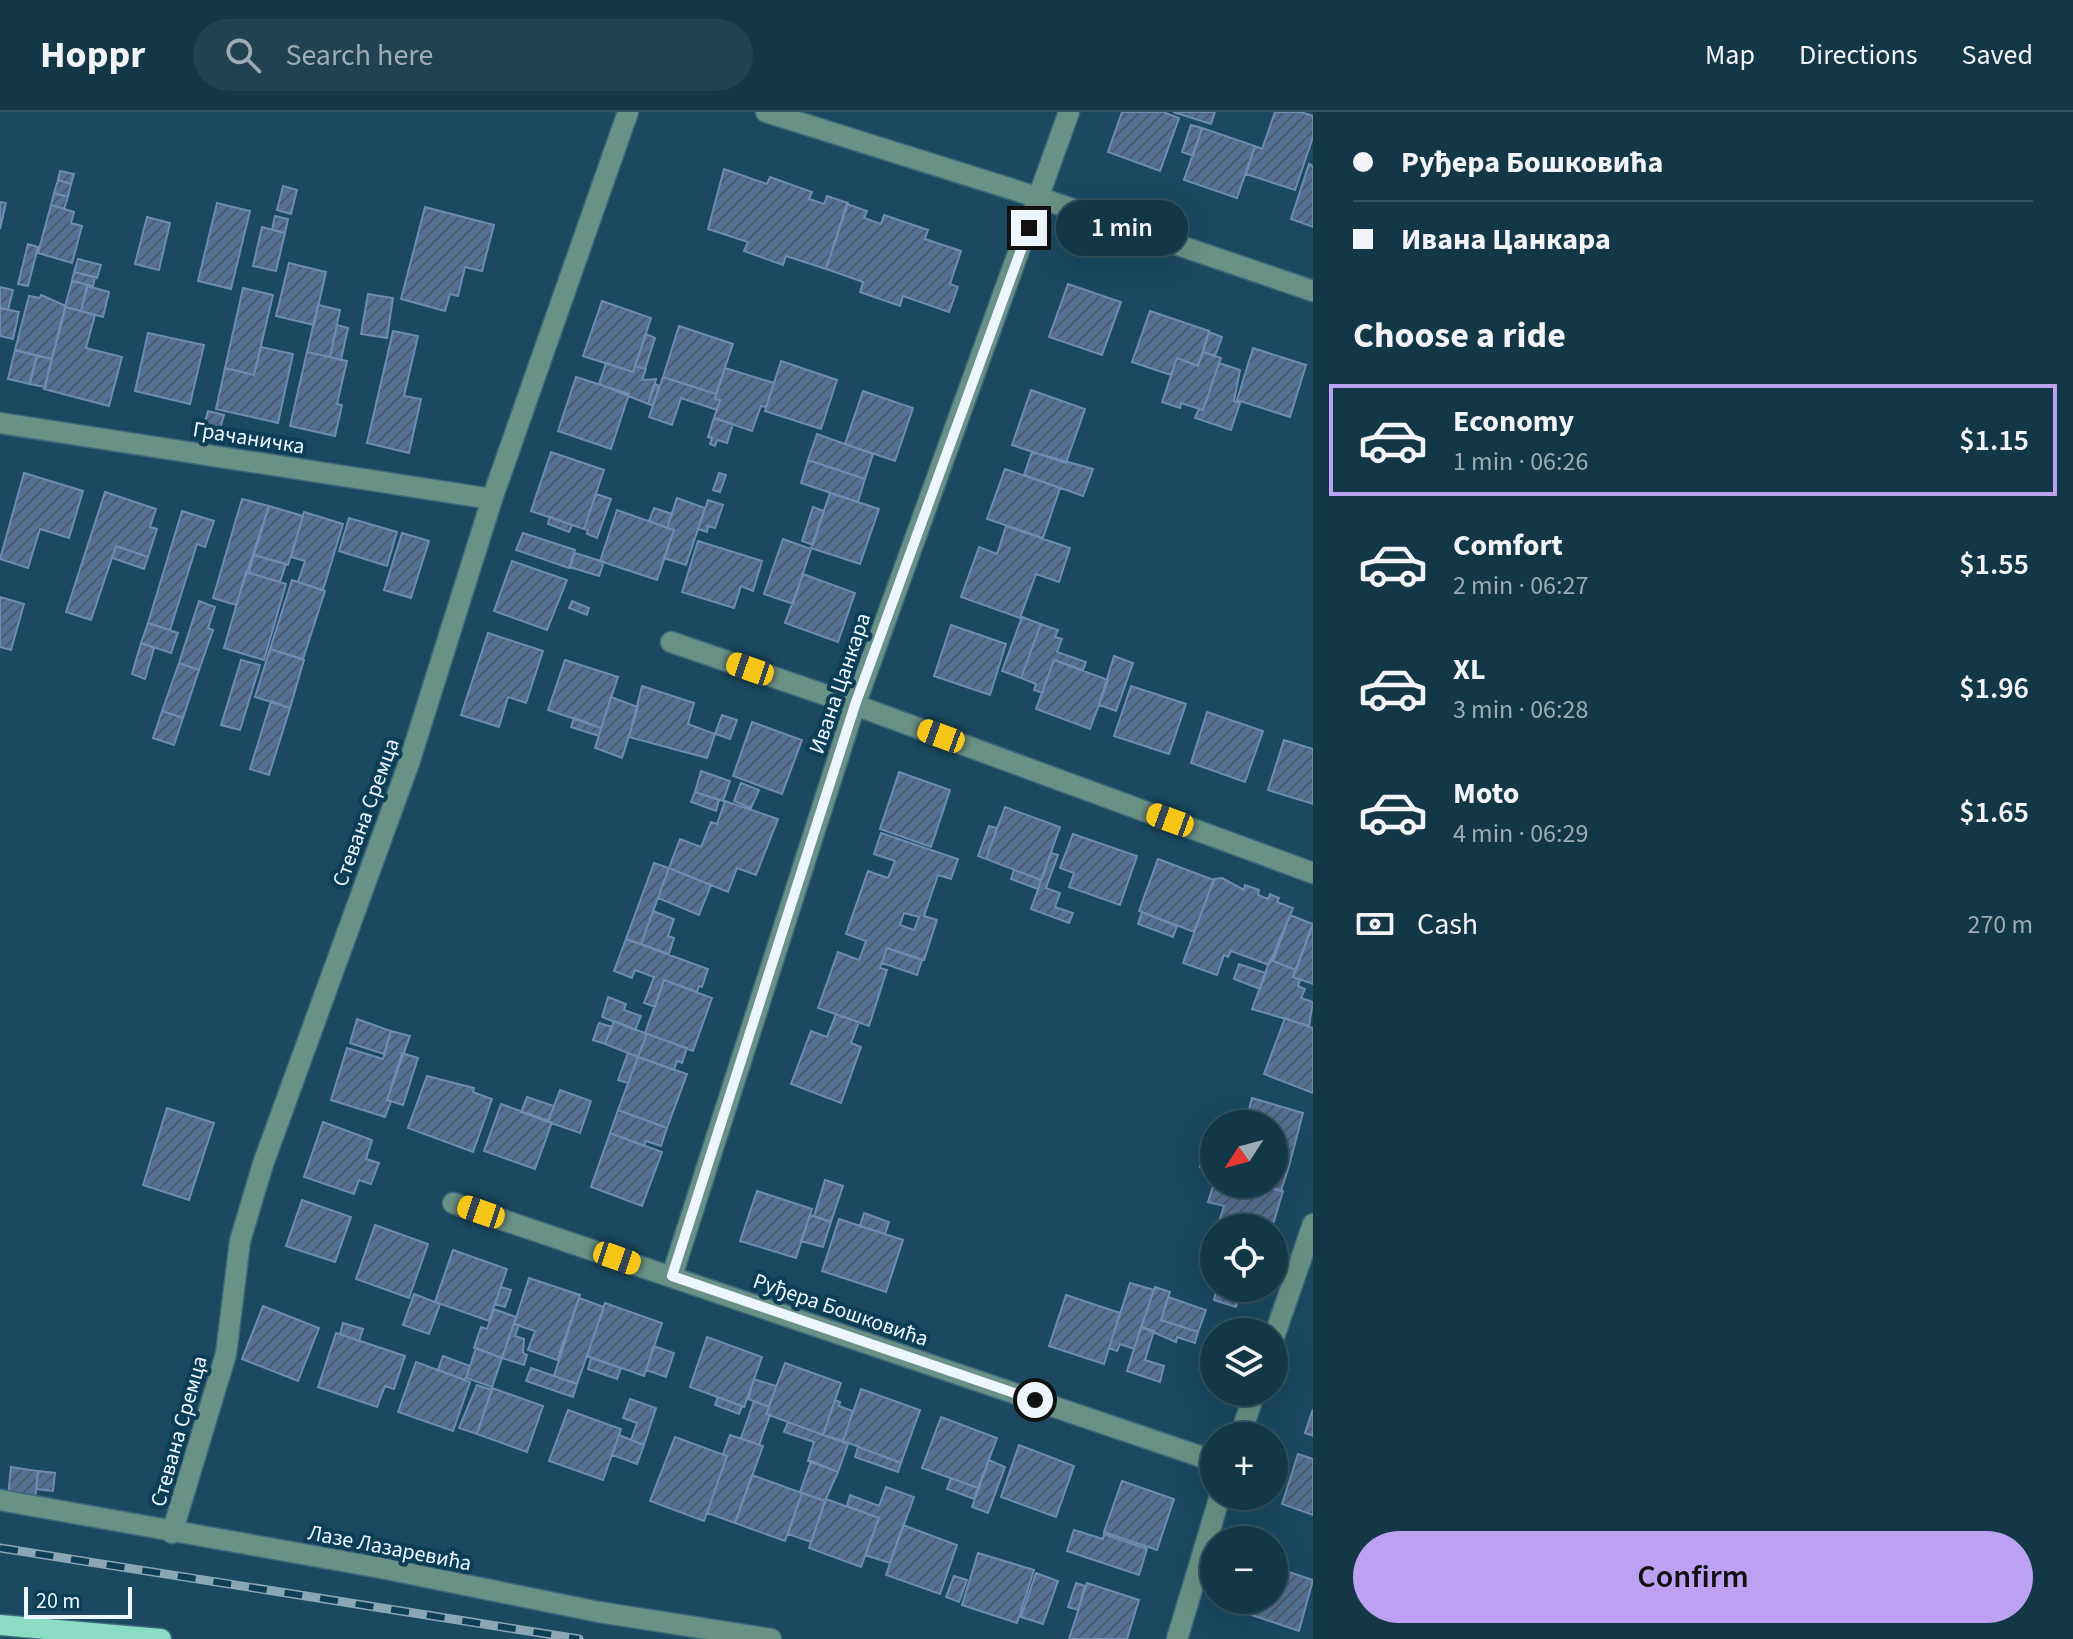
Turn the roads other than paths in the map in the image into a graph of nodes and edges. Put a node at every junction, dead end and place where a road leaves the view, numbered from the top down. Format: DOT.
graph roads {
  1 [pos="628,112"];
  2 [pos="766,112"];
  3 [pos="1069,112"];
  4 [pos="1040,198"];
  5 [pos="1313,291"];
  6 [pos="0,423"];
  7 [pos="492,499"];
  8 [pos="671,642"];
  9 [pos="855,705"];
  10 [pos="1313,873"];
  11 [pos="453,1203"];
  12 [pos="1313,1224"];
  13 [pos="672,1276"];
  14 [pos="1281,1318"];
  15 [pos="1200,1456"];
  16 [pos="0,1500"];
  17 [pos="1216,1510"];
  18 [pos="172,1533"];
  19 [pos="0,1625"];
  20 [pos="161,1639"];
  21 [pos="771,1639"];
  22 [pos="1177,1639"];
  1 -- 7 [label="street, Стевана Сремца"];
  2 -- 4 [label="street"];
  3 -- 4 [label="street, Ивана Цанкара"];
  4 -- 5 [label="street"];
  4 -- 9 [label="street, Ивана Цанкара"];
  6 -- 7 [label="street, Грачаничка"];
  7 -- 18 [label="street, Стевана Сремца"];
  8 -- 9 [label="street"];
  9 -- 10 [label="street"];
  9 -- 13 [label="street, Ивана Цанкара"];
  11 -- 13 [label="street, Руђера Бошковића"];
  12 -- 14 [label="street"];
  13 -- 15 [label="street, Руђера Бошковића"];
  16 -- 18 [label="street, Лазе Лазаревића"];
  17 -- 22 [label="street"];
  18 -- 21 [label="street, Лазе Лазаревића"];
  19 -- 20 [label="main road"];
}
